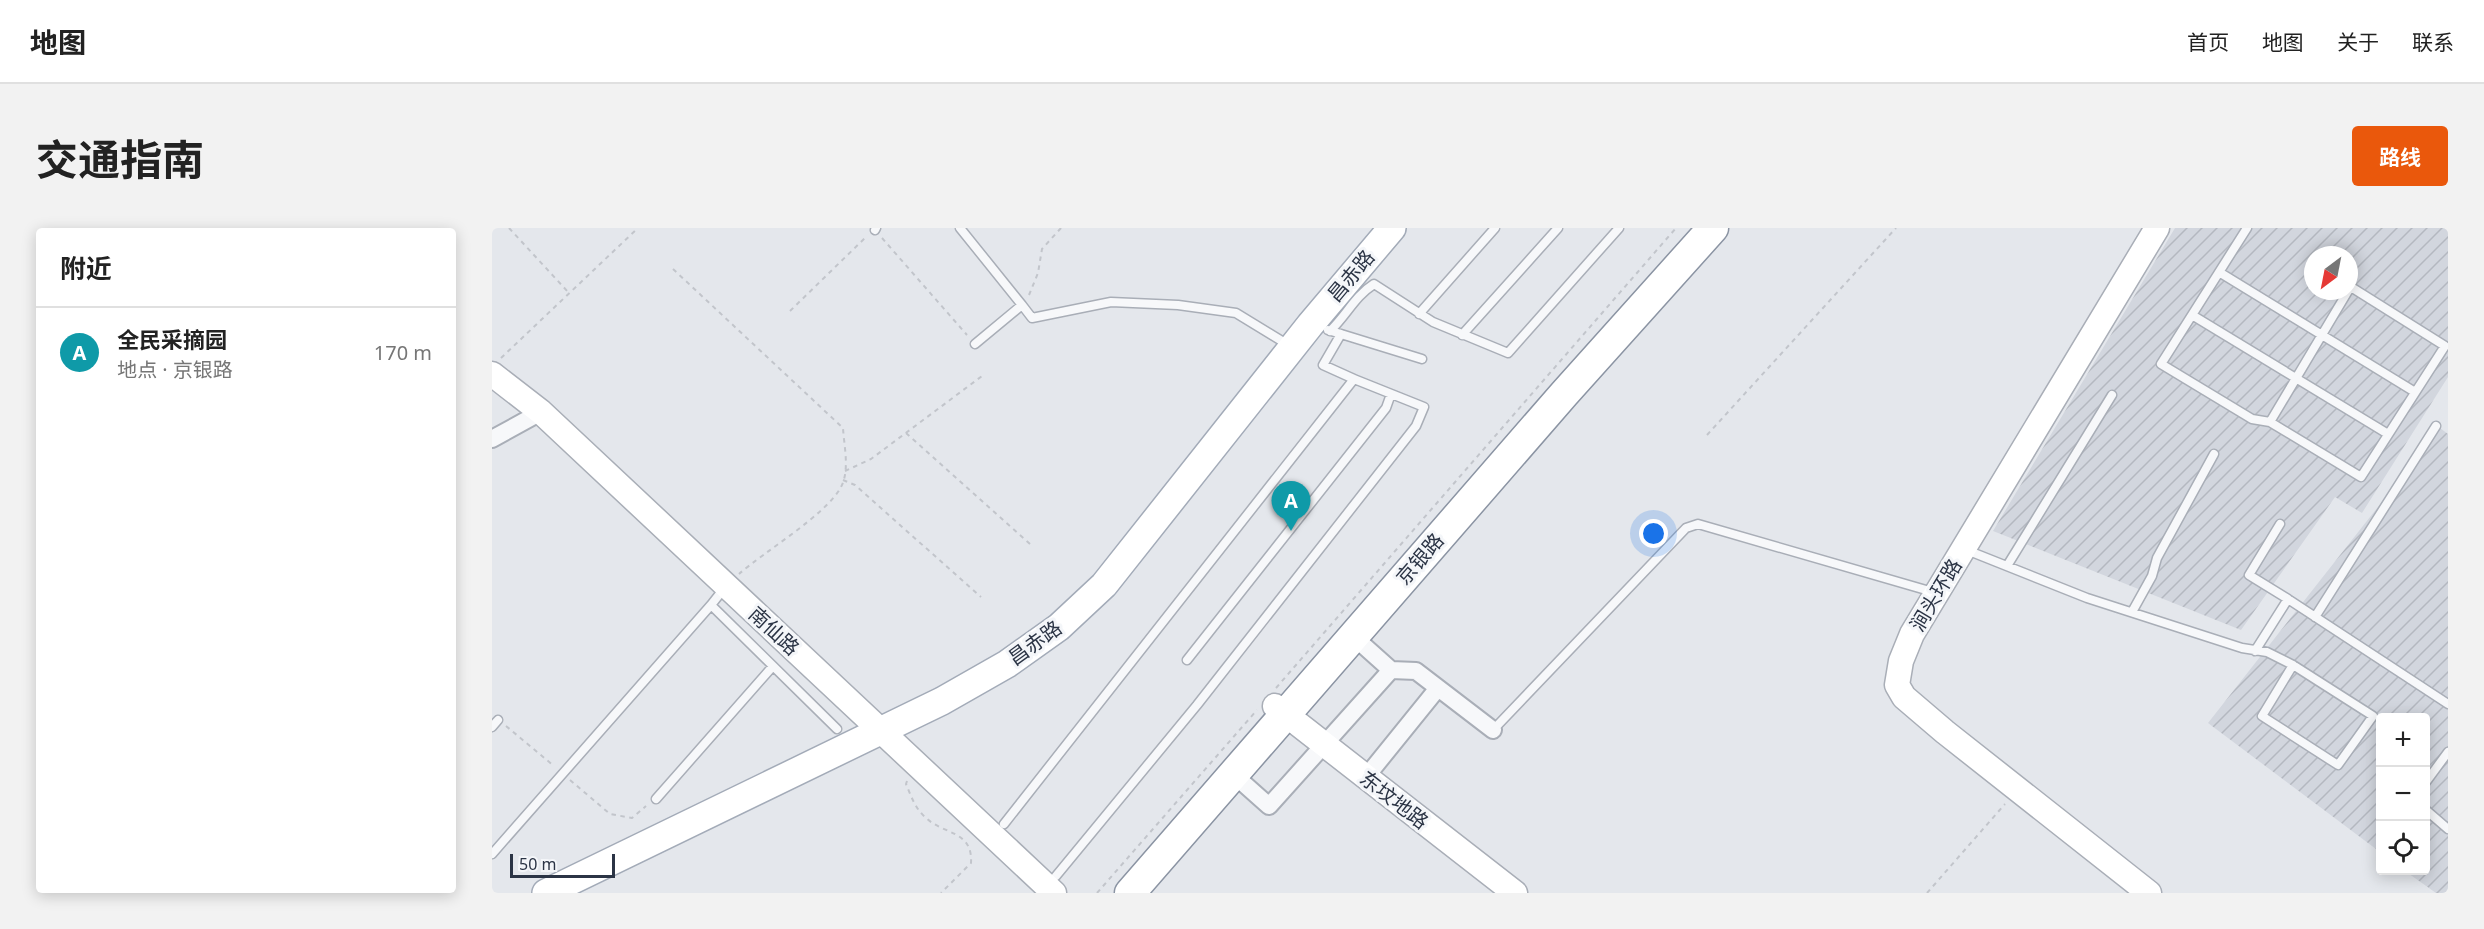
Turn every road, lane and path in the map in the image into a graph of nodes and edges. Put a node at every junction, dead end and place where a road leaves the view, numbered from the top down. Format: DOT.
graph roads {
  1 [pos="508,228"];
  2 [pos="638,228"];
  3 [pos="960,228"];
  4 [pos="1061,228"];
  5 [pos="1392,228"];
  6 [pos="1495,228"];
  7 [pos="1558,228"];
  8 [pos="1619,228"];
  9 [pos="1676,228"];
  10 [pos="1693,228"];
  11 [pos="1713,228"];
  12 [pos="1896,228"];
  13 [pos="2157,228"];
  14 [pos="2247,228"];
  15 [pos="876,229"];
  16 [pos="673,269"];
  17 [pos="2219,272"];
  18 [pos="2358,292"];
  19 [pos="569,293"];
  20 [pos="2343,300"];
  21 [pos="1022,305"];
  22 [pos="790,311"];
  23 [pos="1419,314"];
  24 [pos="2192,315"];
  25 [pos="1320,328"];
  26 [pos="1341,334"];
  27 [pos="1462,335"];
  28 [pos="2322,335"];
  29 [pos="975,344"];
  30 [pos="1292,348"];
  31 [pos="1422,359"];
  32 [pos="496,366"];
  33 [pos="982,376"];
  34 [pos="2296,378"];
  35 [pos="1354,379"];
  36 [pos="1553,388"];
  37 [pos="2415,392"];
  38 [pos="1391,394"];
  39 [pos="2112,395"];
  40 [pos="541,412"];
  41 [pos="1525,420"];
  42 [pos="2270,422"];
  43 [pos="2436,426"];
  44 [pos="906,433"];
  45 [pos="2388,434"];
  46 [pos="1707,435"];
  47 [pos="492,439"];
  48 [pos="2214,454"];
  49 [pos="845,471"];
  50 [pos="843,480"];
  51 [pos="2280,524"];
  52 [pos="1031,544"];
  53 [pos="1964,548"];
  54 [pos="2007,566"];
  55 [pos="726,586"];
  56 [pos="1937,593"];
  57 [pos="981,597"];
  58 [pos="2288,599"];
  59 [pos="711,605"];
  60 [pos="2132,612"];
  61 [pos="2315,617"];
  62 [pos="1353,636"];
  63 [pos="2255,651"];
  64 [pos="1187,660"];
  65 [pos="2293,665"];
  66 [pos="773,666"];
  67 [pos="1391,670"];
  68 [pos="1438,688"];
  69 [pos="2448,704"];
  70 [pos="1273,705"];
  71 [pos="837,729"];
  72 [pos="1493,730"];
  73 [pos="880,731"];
  74 [pos="1324,745"];
  75 [pos="2448,752"];
  76 [pos="918,767"];
  77 [pos="1233,774"];
  78 [pos="1366,777"];
  79 [pos="2430,777"];
  80 [pos="656,799"];
  81 [pos="2006,804"];
  82 [pos="2430,813"];
  83 [pos="1004,824"];
  84 [pos="2448,829"];
  85 [pos="492,854"];
  86 [pos="1055,884"];
  87 [pos="546,893"];
  88 [pos="941,893"];
  89 [pos="1097,893"];
  90 [pos="1110,893"];
  91 [pos="1130,893"];
  92 [pos="1515,893"];
  93 [pos="1927,893"];
  94 [pos="2149,893"];
  1 -- 19 [label="path"];
  2 -- 19 [label="path"];
  3 -- 21 [label="lane"];
  4 -- 21 [label="path"];
  5 -- 25 [label="main road, 昌赤路"];
  6 -- 23 [label="lane"];
  7 -- 27 [label="lane"];
  8 -- 27 [label="lane"];
  9 -- 36 [label="path"];
  10 -- 36 [label="highway, 京银路"];
  11 -- 36 [label="highway, 京银路"];
  12 -- 46 [label="path"];
  13 -- 53 [label="street, 涧头环路"];
  14 -- 17 [label="lane"];
  15 -- 22 [label="path"];
  15 -- 29 [label="path"];
  16 -- 49 [label="path"];
  17 -- 24 [label="lane"];
  17 -- 28 [label="lane"];
  18 -- 37 [label="lane"];
  19 -- 32 [label="path"];
  20 -- 28 [label="lane"];
  21 -- 29 [label="lane"];
  21 -- 30 [label="lane"];
  23 -- 25 [label="lane"];
  23 -- 27 [label="lane"];
  24 -- 34 [label="lane"];
  24 -- 42 [label="lane"];
  25 -- 26 [label="lane"];
  25 -- 30 [label="main road, 昌赤路"];
  26 -- 31 [label="lane"];
  26 -- 35 [label="lane"];
  28 -- 34 [label="lane"];
  28 -- 37 [label="lane"];
  30 -- 73 [label="main road, 昌赤路"];
  32 -- 40 [label="street, 南仙路"];
  33 -- 44 [label="path"];
  34 -- 42 [label="lane"];
  34 -- 45 [label="lane"];
  35 -- 38 [label="lane"];
  35 -- 83 [label="lane"];
  36 -- 41 [label="highway, 京银路"];
  36 -- 41 [label="path"];
  37 -- 45 [label="lane"];
  38 -- 64 [label="lane"];
  38 -- 86 [label="lane"];
  39 -- 54 [label="lane"];
  40 -- 47 [label="street"];
  40 -- 55 [label="street, 南仙路"];
  41 -- 62 [label="highway, 京银路"];
  41 -- 70 [label="highway, 京银路"];
  41 -- 70 [label="path"];
  42 -- 45 [label="lane"];
  43 -- 61 [label="lane"];
  44 -- 49 [label="path"];
  44 -- 52 [label="path"];
  48 -- 60 [label="lane"];
  49 -- 50 [label="path"];
  50 -- 55 [label="path"];
  50 -- 57 [label="path"];
  51 -- 58 [label="lane"];
  53 -- 54 [label="lane"];
  53 -- 56 [label="street, 涧头环路"];
  54 -- 60 [label="lane"];
  55 -- 59 [label="lane"];
  55 -- 73 [label="street, 南仙路"];
  56 -- 72 [label="lane"];
  56 -- 94 [label="street, 涧头环路"];
  58 -- 61 [label="lane"];
  58 -- 63 [label="lane"];
  59 -- 66 [label="lane"];
  59 -- 85 [label="lane"];
  60 -- 63 [label="lane"];
  61 -- 69 [label="lane"];
  62 -- 67 [label="street"];
  62 -- 70 [label="highway, 京银路"];
  63 -- 65 [label="lane"];
  65 -- 65 [label="lane"];
  66 -- 71 [label="lane"];
  66 -- 80 [label="lane"];
  67 -- 68 [label="street"];
  67 -- 74 [label="street"];
  68 -- 72 [label="street"];
  68 -- 78 [label="street"];
  70 -- 74 [label="street, 东坟地路"];
  70 -- 77 [label="highway, 京银路"];
  70 -- 89 [label="path"];
  70 -- 90 [label="highway, 京银路"];
  73 -- 76 [label="street, 南仙路"];
  73 -- 87 [label="main road, 昌赤路"];
  74 -- 77 [label="street"];
  74 -- 78 [label="street, 东坟地路"];
  75 -- 79 [label="lane"];
  76 -- 86 [label="street, 南仙路"];
  76 -- 88 [label="path"];
  77 -- 91 [label="highway, 京银路"];
  78 -- 92 [label="street, 东坟地路"];
  81 -- 93 [label="path"];
  82 -- 84 [label="lane"];
}
